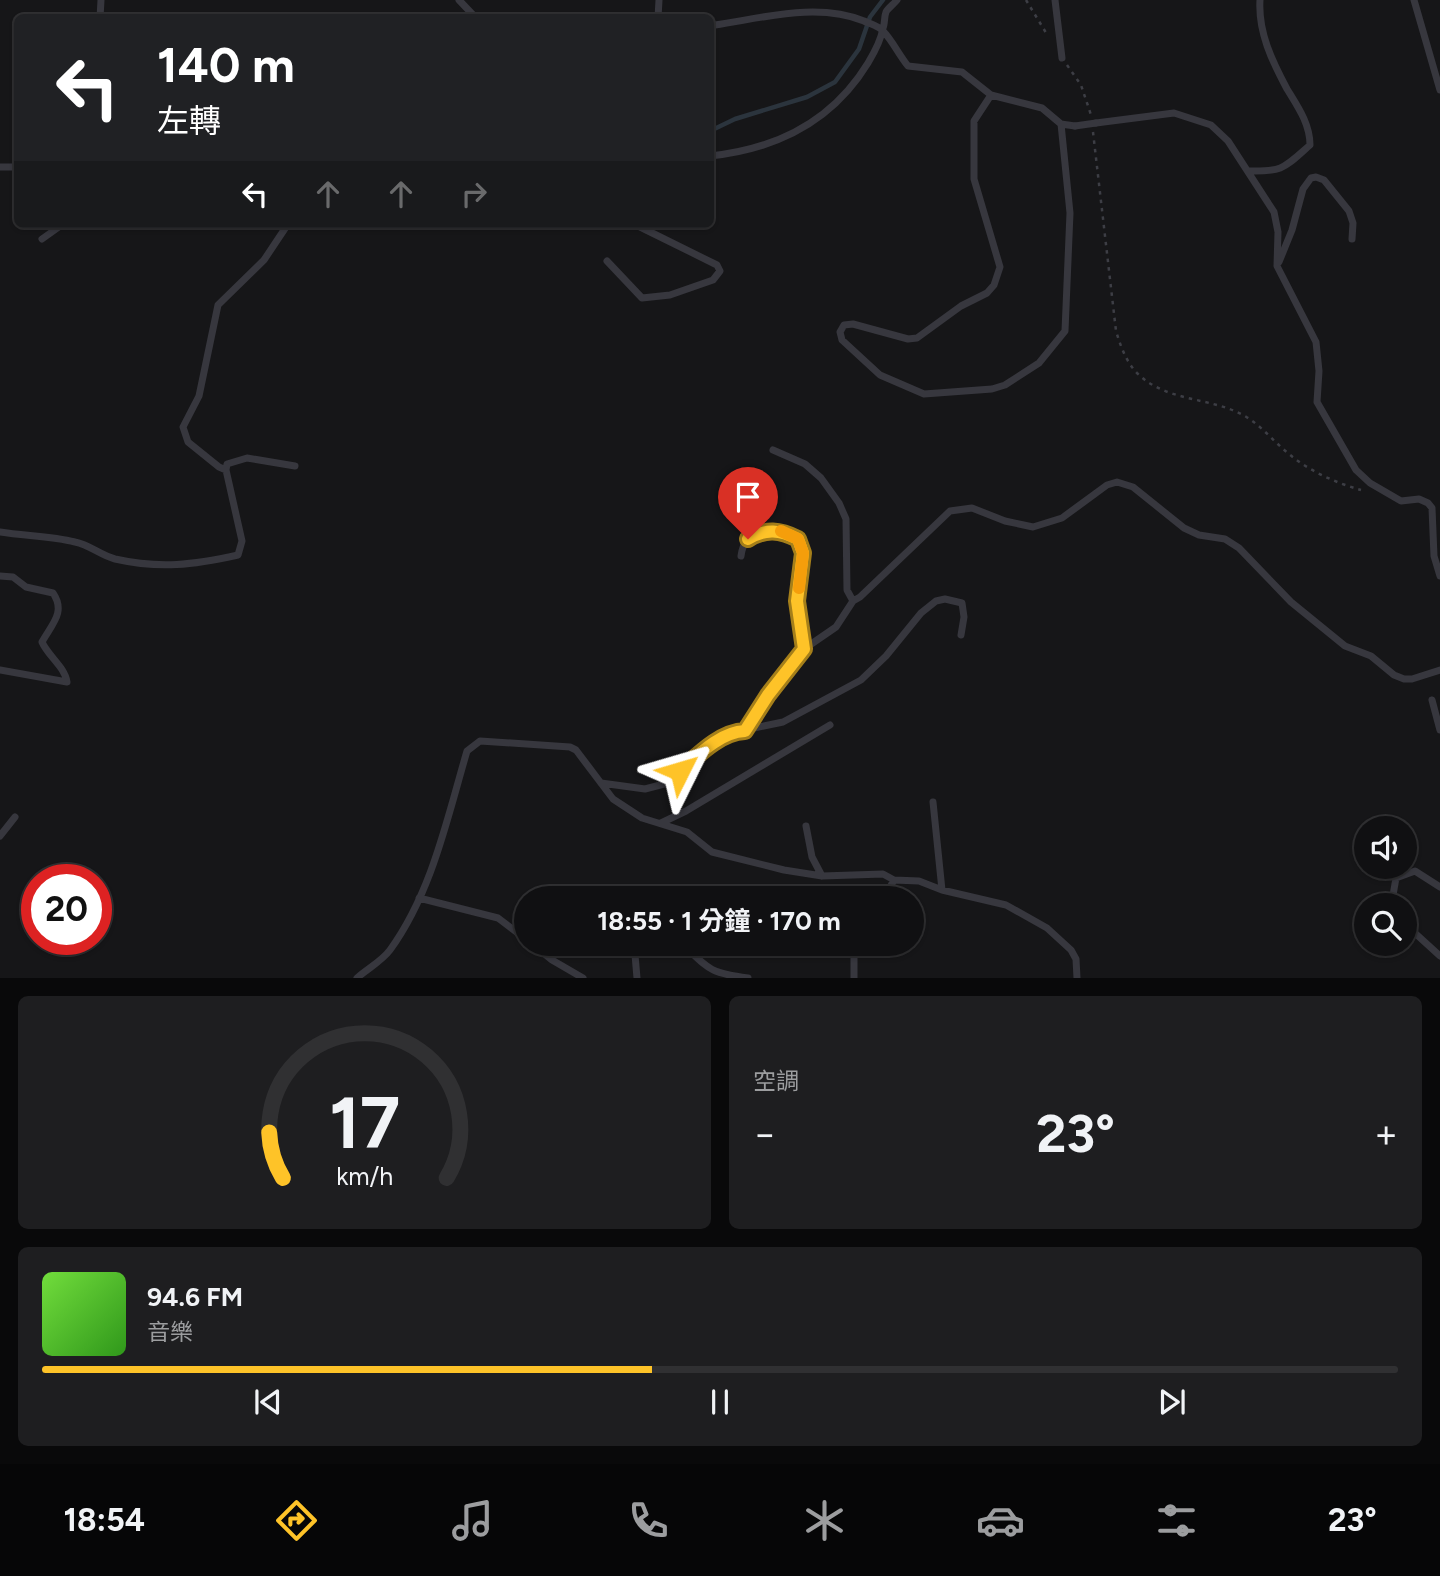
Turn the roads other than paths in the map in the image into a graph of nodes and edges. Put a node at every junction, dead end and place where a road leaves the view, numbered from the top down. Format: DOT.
graph roads {
  1 [pos="459,0"];
  2 [pos="897,0"];
  3 [pos="1055,0"];
  4 [pos="1259,0"];
  5 [pos="1414,0"];
  6 [pos="472,14"];
  7 [pos="715,25"];
  8 [pos="883,30"];
  9 [pos="1062,58"];
  10 [pos="1440,90"];
  11 [pos="990,95"];
  12 [pos="1061,124"];
  13 [pos="714,156"];
  14 [pos="1248,171"];
  15 [pos="58,228"];
  16 [pos="285,228"];
  17 [pos="642,228"];
  18 [pos="43,239"];
  19 [pos="1352,239"];
  20 [pos="607,261"];
  21 [pos="1278,266"];
  22 [pos="773,450"];
  23 [pos="295,466"];
  24 [pos="226,470"];
  25 [pos="0,533"];
  26 [pos="741,556"];
  27 [pos="0,576"];
  28 [pos="1440,576"];
  29 [pos="853,601"];
  30 [pos="961,635"];
  31 [pos="804,649"];
  32 [pos="0,670"];
  33 [pos="1440,670"];
  34 [pos="1432,699"];
  35 [pos="830,726"];
  36 [pos="1440,730"];
  37 [pos="745,731"];
  38 [pos="600,783"];
  39 [pos="933,802"];
  40 [pos="15,817"];
  41 [pos="660,823"];
  42 [pos="806,826"];
  43 [pos="0,836"];
  44 [pos="822,876"];
  45 [pos="894,880"];
  46 [pos="891,886"];
  47 [pos="1440,887"];
  48 [pos="942,890"];
  49 [pos="1393,893"];
  50 [pos="419,898"];
  51 [pos="514,930"];
  52 [pos="1417,935"];
  53 [pos="547,956"];
  54 [pos="635,956"];
  55 [pos="695,956"];
  56 [pos="855,956"];
  57 [pos="1440,956"];
  58 [pos="357,978"];
  59 [pos="583,978"];
  60 [pos="637,978"];
  61 [pos="748,978"];
  62 [pos="854,978"];
  63 [pos="1077,978"];
  1 -- 6 [label="lane"];
  2 -- 8 [label="lane"];
  3 -- 9 [label="lane"];
  4 -- 14 [label="lane"];
  5 -- 10 [label="lane"];
  7 -- 8 [label="lane"];
  8 -- 11 [label="lane"];
  8 -- 13 [label="lane"];
  11 -- 12 [label="lane"];
  11 -- 12 [label="lane"];
  12 -- 14 [label="lane, bridge"];
  14 -- 21 [label="lane"];
  15 -- 18 [label="lane"];
  16 -- 24 [label="lane"];
  17 -- 20 [label="lane"];
  19 -- 21 [label="lane"];
  21 -- 28 [label="lane"];
  22 -- 29 [label="lane"];
  23 -- 24 [label="lane"];
  24 -- 25 [label="lane"];
  26 -- 31 [label="lane"];
  27 -- 32 [label="lane"];
  29 -- 31 [label="lane"];
  29 -- 33 [label="lane"];
  30 -- 37 [label="lane"];
  31 -- 37 [label="lane"];
  34 -- 36 [label="lane"];
  35 -- 41 [label="lane"];
  37 -- 38 [label="lane"];
  38 -- 41 [label="lane"];
  38 -- 50 [label="lane"];
  39 -- 48 [label="lane"];
  40 -- 43 [label="lane"];
  41 -- 44 [label="lane"];
  42 -- 44 [label="lane"];
  44 -- 45 [label="lane"];
  45 -- 46 [label="lane"];
  45 -- 48 [label="lane"];
  47 -- 49 [label="lane"];
  48 -- 63 [label="lane"];
  50 -- 51 [label="lane"];
  50 -- 58 [label="lane"];
  52 -- 57 [label="lane"];
  53 -- 59 [label="lane"];
  54 -- 60 [label="lane"];
  55 -- 61 [label="lane"];
  56 -- 62 [label="lane"];
}
